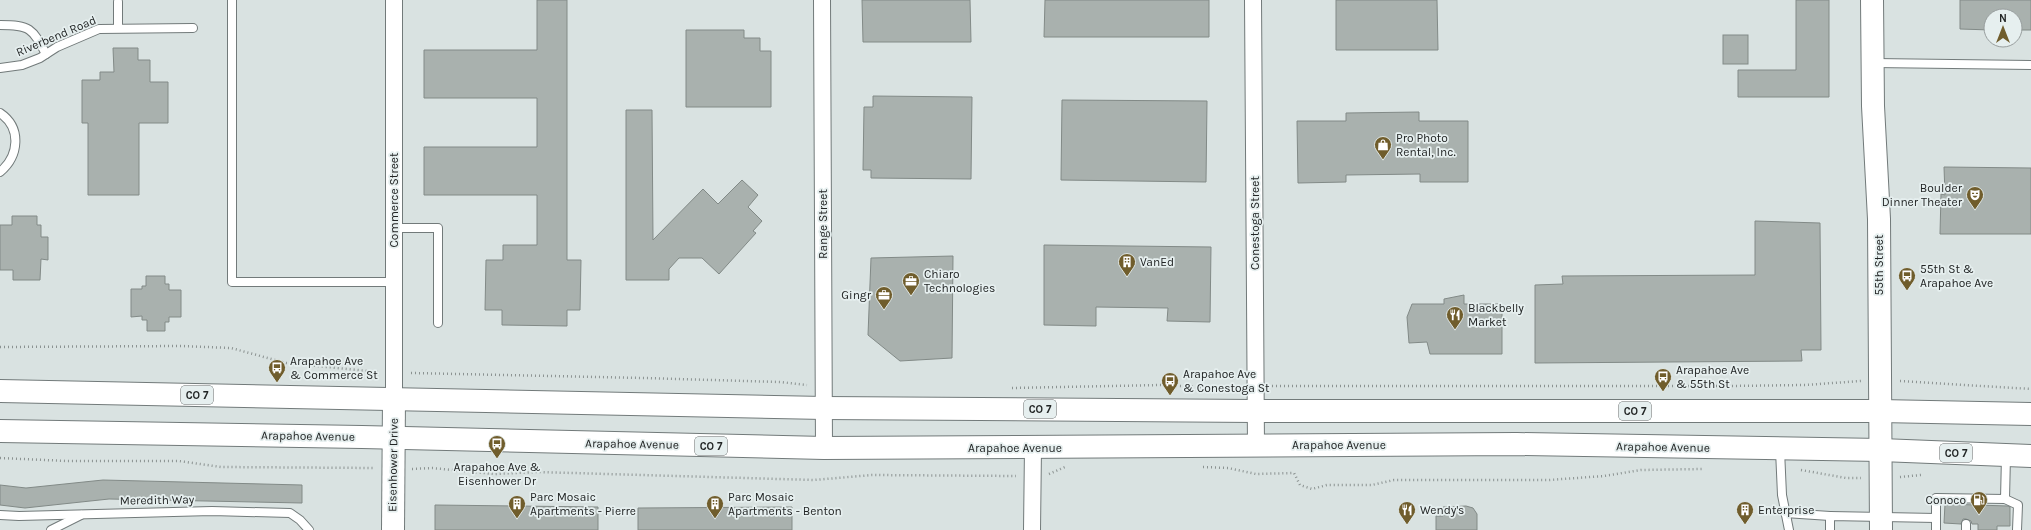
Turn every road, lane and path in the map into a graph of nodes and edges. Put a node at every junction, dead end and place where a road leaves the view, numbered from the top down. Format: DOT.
graph roads {
  1 [pos="232,0"];
  2 [pos="394,0"];
  3 [pos="822,0"];
  4 [pos="1253,0"];
  5 [pos="1872,0"];
  6 [pos="118,2"];
  7 [pos="0,25"];
  8 [pos="118,27"];
  9 [pos="193,28"];
  10 [pos="46,54"];
  11 [pos="1872,63"];
  12 [pos="2031,65"];
  13 [pos="0,68"];
  14 [pos="0,113"];
  15 [pos="0,172"];
  16 [pos="394,228"];
  17 [pos="394,282"];
  18 [pos="438,323"];
  19 [pos="0,347"];
  20 [pos="394,373"];
  21 [pos="1880,380"];
  22 [pos="1255,385"];
  23 [pos="1008,388"];
  24 [pos="2031,389"];
  25 [pos="0,392"];
  26 [pos="824,398"];
  27 [pos="394,399"];
  28 [pos="1880,411"];
  29 [pos="1255,412"];
  30 [pos="2031,414"];
  31 [pos="0,431"];
  32 [pos="394,438"];
  33 [pos="1256,446"];
  34 [pos="824,448"];
  35 [pos="1033,448"];
  36 [pos="1881,450"];
  37 [pos="2006,455"];
  38 [pos="2031,456"];
  39 [pos="0,458"];
  40 [pos="1780,459"];
  41 [pos="1066,466"];
  42 [pos="1200,467"];
  43 [pos="1706,468"];
  44 [pos="392,470"];
  45 [pos="1033,475"];
  46 [pos="1921,475"];
  47 [pos="1882,479"];
  48 [pos="2005,499"];
  49 [pos="84,513"];
  50 [pos="1785,513"];
  51 [pos="0,514"];
  52 [pos="1830,516"];
  53 [pos="1936,518"];
  54 [pos="1881,524"];
  55 [pos="51,530"];
  56 [pos="309,530"];
  57 [pos="393,530"];
  58 [pos="1032,530"];
  59 [pos="1788,530"];
  60 [pos="1830,530"];
  61 [pos="1936,530"];
  62 [pos="2017,530"];
  1 -- 17 [label="lane"];
  2 -- 16 [label="street, Commerce Street"];
  3 -- 26 [label="street, Range Street"];
  4 -- 22 [label="street, Conestoga Street"];
  5 -- 11 [label="main road, 55th Street"];
  6 -- 8 [label="lane"];
  7 -- 10 [label="lane"];
  8 -- 9 [label="lane, Riverbend Road"];
  8 -- 10 [label="lane, Riverbend Road"];
  10 -- 13 [label="lane, Riverbend Road"];
  11 -- 12 [label="lane"];
  11 -- 21 [label="main road, 55th Street"];
  14 -- 15 [label="lane"];
  16 -- 17 [label="street, Commerce Street"];
  16 -- 18 [label="lane"];
  17 -- 20 [label="street, Commerce Street"];
  19 -- 20 [label="path"];
  20 -- 26 [label="path"];
  20 -- 27 [label="street, Commerce Street"];
  21 -- 22 [label="path"];
  21 -- 24 [label="path"];
  21 -- 28 [label="main road, 55th Street"];
  22 -- 23 [label="path"];
  22 -- 29 [label="street, Conestoga Street"];
  25 -- 27 [label="main road, CO 7"];
  26 -- 27 [label="main road, CO 7"];
  26 -- 29 [label="main road, CO 7"];
  26 -- 34 [label="street, Range Street"];
  27 -- 32 [label="main road, Eisenhower Drive"];
  28 -- 29 [label="main road, CO 7"];
  28 -- 30 [label="main road, CO 7"];
  28 -- 36 [label="main road, 55th Street"];
  29 -- 33 [label="street, Conestoga Street"];
  31 -- 32 [label="main road, Arapahoe Avenue / CO 7"];
  32 -- 34 [label="main road, Arapahoe Avenue / CO 7"];
  32 -- 44 [label="main road, Eisenhower Drive"];
  33 -- 35 [label="main road, Arapahoe Avenue / CO 7"];
  33 -- 40 [label="main road, Arapahoe Avenue / CO 7"];
  34 -- 35 [label="main road, Arapahoe Avenue / CO 7"];
  35 -- 45 [label="street"];
  36 -- 37 [label="main road, Arapahoe Avenue / CO 7"];
  36 -- 40 [label="main road, Arapahoe Avenue / CO 7"];
  36 -- 47 [label="main road, 55th Street"];
  37 -- 38 [label="main road, Arapahoe Avenue / CO 7"];
  37 -- 48 [label="lane"];
  39 -- 44 [label="path"];
  40 -- 47 [label="path"];
  40 -- 50 [label="lane"];
  41 -- 45 [label="path"];
  42 -- 43 [label="path"];
  44 -- 45 [label="path"];
  44 -- 57 [label="main road, Eisenhower Drive"];
  45 -- 58 [label="street"];
  46 -- 47 [label="path"];
  47 -- 54 [label="main road, 55th Street"];
  48 -- 53 [label="lane"];
  48 -- 62 [label="lane"];
  49 -- 51 [label="lane, Meredith Way"];
  49 -- 55 [label="lane"];
  49 -- 56 [label="lane, Meredith Way"];
  50 -- 52 [label="lane"];
  50 -- 59 [label="lane"];
  52 -- 54 [label="lane"];
  52 -- 60 [label="lane"];
  53 -- 54 [label="lane"];
  53 -- 61 [label="lane"];
}
